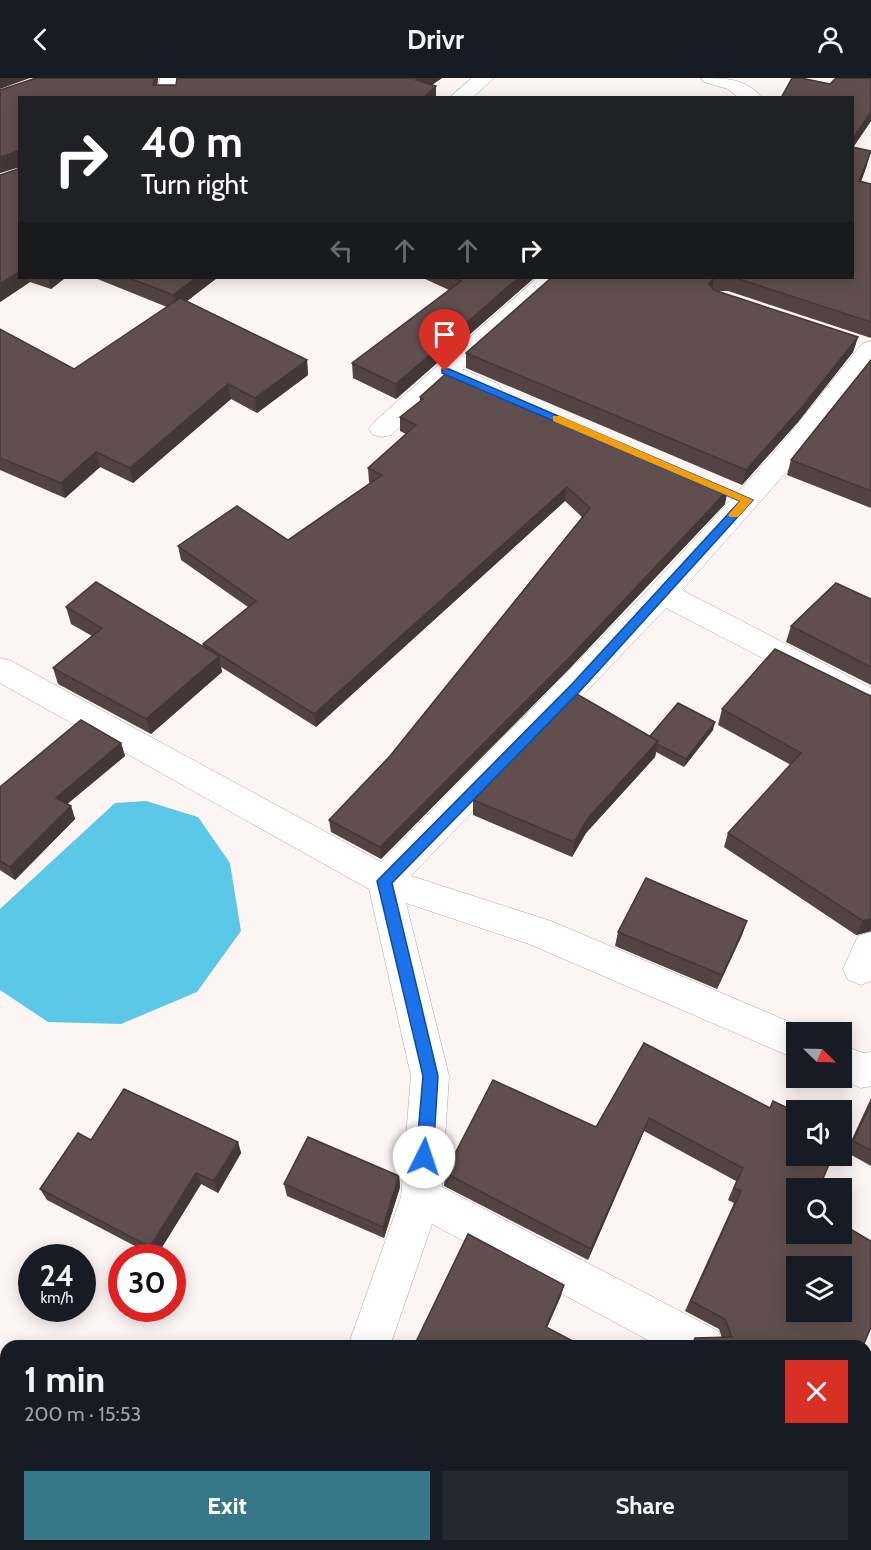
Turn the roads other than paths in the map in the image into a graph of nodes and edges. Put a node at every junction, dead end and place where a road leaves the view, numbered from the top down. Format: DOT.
graph roads {
  1 [pos="170,78"];
  2 [pos="484,78"];
  3 [pos="711,78"];
  4 [pos="167,96"];
  5 [pos="462,96"];
  6 [pos="749,96"];
  7 [pos="548,279"];
  8 [pos="864,346"];
  9 [pos="445,371"];
  10 [pos="510,399"];
  11 [pos="382,429"];
  12 [pos="663,593"];
  13 [pos="0,669"];
  14 [pos="871,702"];
  15 [pos="384,881"];
  16 [pos="786,1038"];
  17 [pos="852,1067"];
  18 [pos="871,1069"];
  19 [pos="422,1197"];
  20 [pos="371,1340"];
  21 [pos="692,1340"];
  1 -- 4 [label="street"];
  2 -- 5 [label="street"];
  3 -- 6 [label="street"];
  7 -- 9 [label="street"];
  8 -- 12 [label="street"];
  9 -- 10 [label="street"];
  9 -- 11 [label="street"];
  12 -- 14 [label="street"];
  12 -- 15 [label="street"];
  13 -- 15 [label="street"];
  15 -- 16 [label="street"];
  15 -- 19 [label="street"];
  17 -- 18 [label="street"];
  19 -- 20 [label="street"];
  19 -- 21 [label="street"];
}
